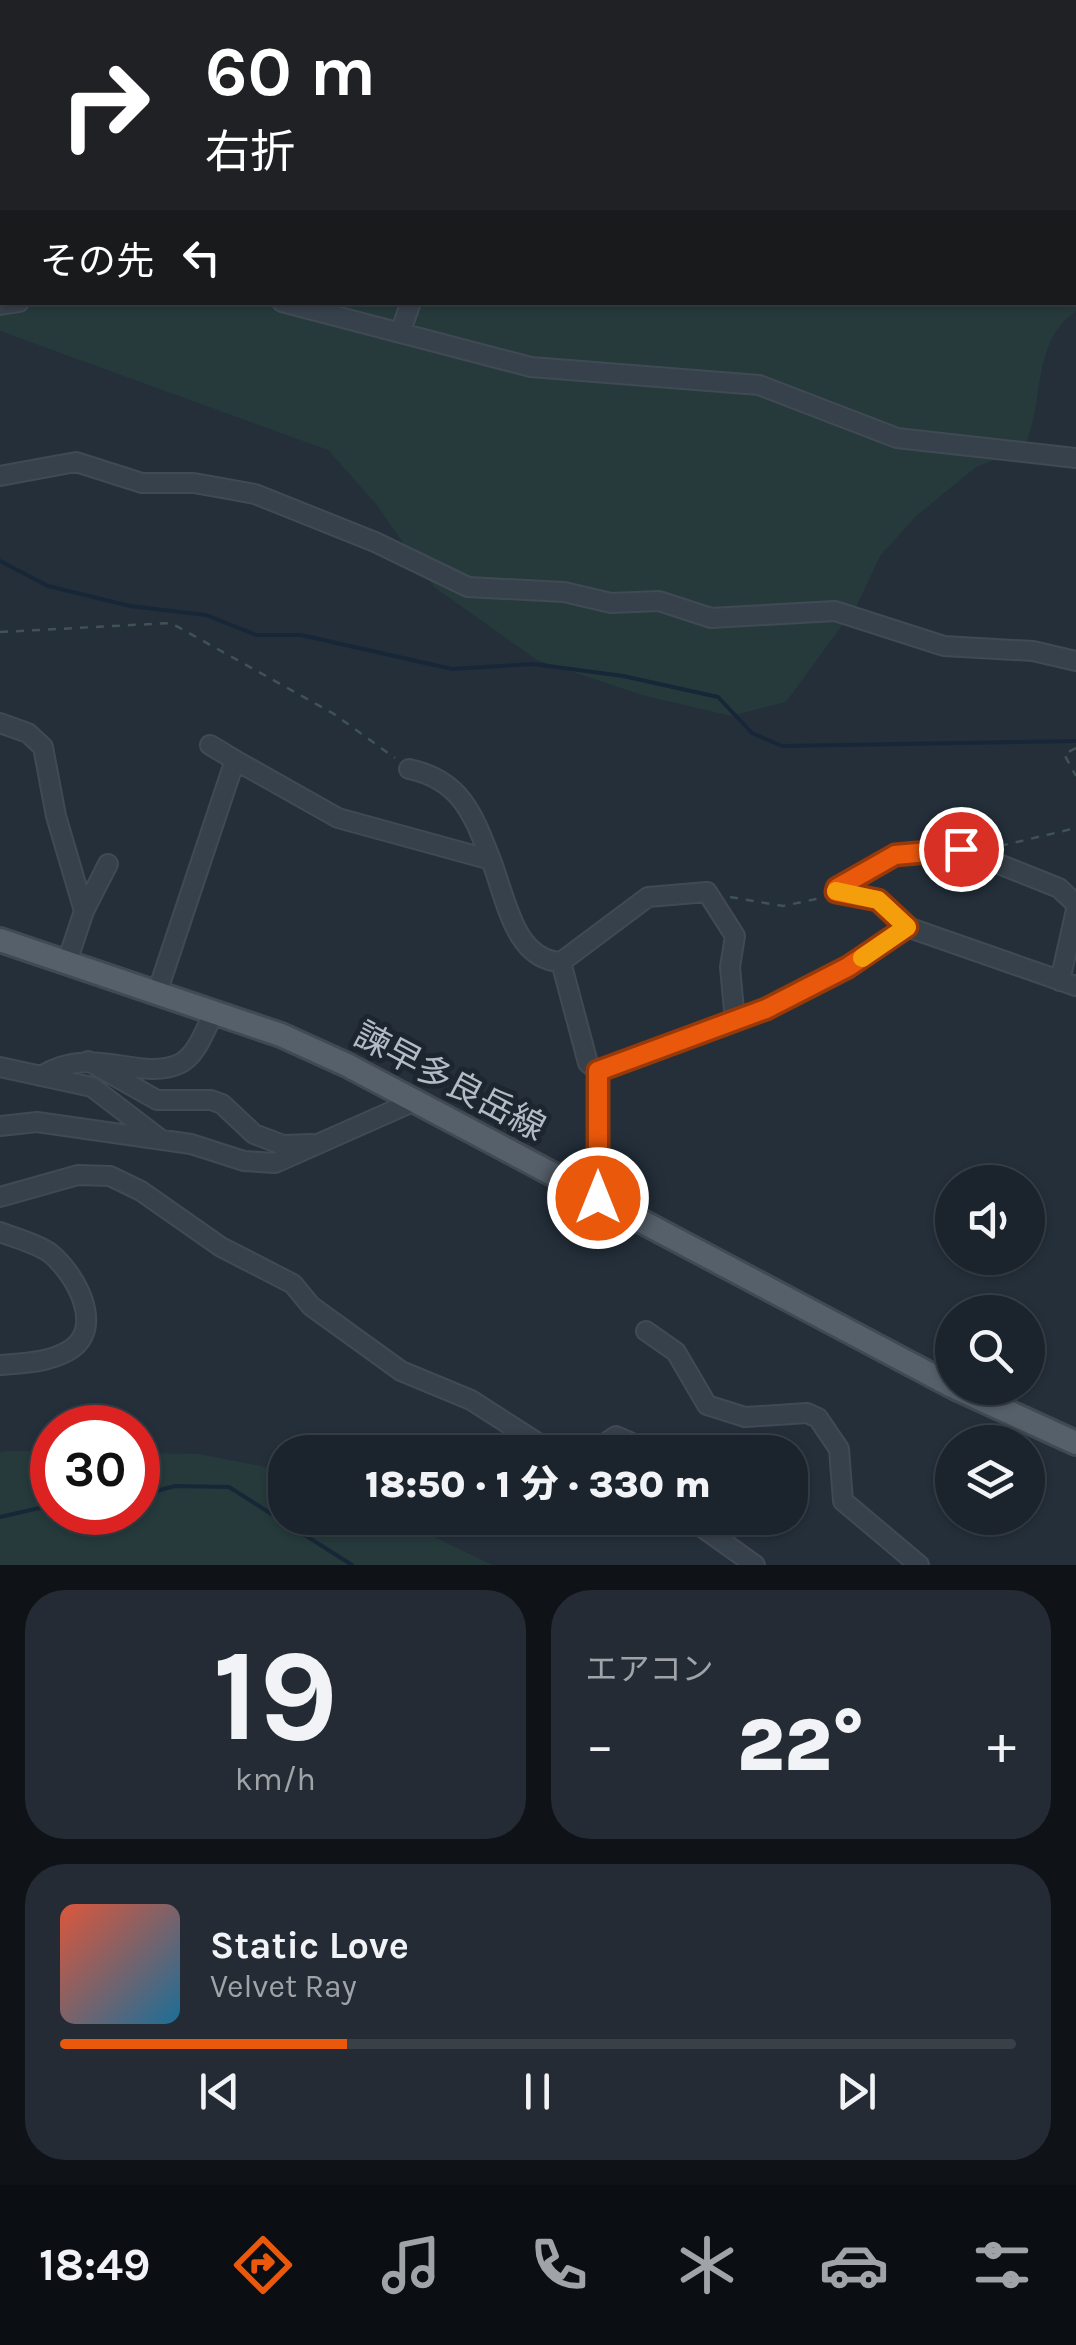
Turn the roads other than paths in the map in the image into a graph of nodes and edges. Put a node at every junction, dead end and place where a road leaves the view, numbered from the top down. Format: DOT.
graph roads {
  1 [pos="293,305"];
  2 [pos="410,305"];
  3 [pos="400,333"];
  4 [pos="1076,458"];
  5 [pos="0,476"];
  6 [pos="1076,661"];
  7 [pos="0,724"];
  8 [pos="210,745"];
  9 [pos="234,760"];
  10 [pos="409,769"];
  11 [pos="491,860"];
  12 [pos="108,864"];
  13 [pos="1076,907"];
  14 [pos="84,911"];
  15 [pos="907,927"];
  16 [pos="0,940"];
  17 [pos="67,962"];
  18 [pos="561,962"];
  19 [pos="1068,983"];
  20 [pos="157,993"];
  21 [pos="214,1012"];
  22 [pos="735,1020"];
  23 [pos="88,1061"];
  24 [pos="0,1068"];
  25 [pos="598,1071"];
  26 [pos="40,1076"];
  27 [pos="416,1101"];
  28 [pos="0,1126"];
  29 [pos="161,1140"];
  30 [pos="331,1142"];
  31 [pos="0,1197"];
  32 [pos="598,1198"];
  33 [pos="0,1232"];
  34 [pos="646,1330"];
  35 [pos="0,1365"];
  36 [pos="935,1377"];
  37 [pos="993,1405"];
  38 [pos="526,1435"];
  39 [pos="1076,1443"];
  40 [pos="713,1535"];
  41 [pos="755,1565"];
  42 [pos="919,1565"];
  1 -- 3 [label="street"];
  2 -- 3 [label="street"];
  3 -- 4 [label="street"];
  5 -- 6 [label="street"];
  7 -- 14 [label="street"];
  8 -- 9 [label="street"];
  9 -- 11 [label="street"];
  9 -- 20 [label="street"];
  10 -- 11 [label="street"];
  11 -- 18 [label="street"];
  12 -- 14 [label="street"];
  13 -- 15 [label="street"];
  13 -- 19 [label="street"];
  14 -- 17 [label="street"];
  15 -- 19 [label="street"];
  15 -- 22 [label="street"];
  16 -- 17 [label="main road, 諫早多良岳線"];
  17 -- 20 [label="main road, 諫早多良岳線"];
  18 -- 22 [label="street"];
  18 -- 25 [label="street"];
  20 -- 21 [label="main road, 諫早多良岳線"];
  21 -- 23 [label="street"];
  21 -- 27 [label="main road, 諫早多良岳線"];
  22 -- 25 [label="street"];
  23 -- 26 [label="street"];
  23 -- 30 [label="street"];
  24 -- 26 [label="street"];
  25 -- 32 [label="street"];
  26 -- 29 [label="street"];
  27 -- 30 [label="street"];
  27 -- 32 [label="main road, 諫早多良岳線"];
  28 -- 29 [label="street"];
  29 -- 30 [label="street"];
  31 -- 38 [label="street"];
  32 -- 36 [label="main road, 諫早多良岳線"];
  33 -- 35 [label="street"];
  34 -- 42 [label="street"];
  37 -- 39 [label="main road, 諫早多良岳線"];
  40 -- 41 [label="street"];
}
